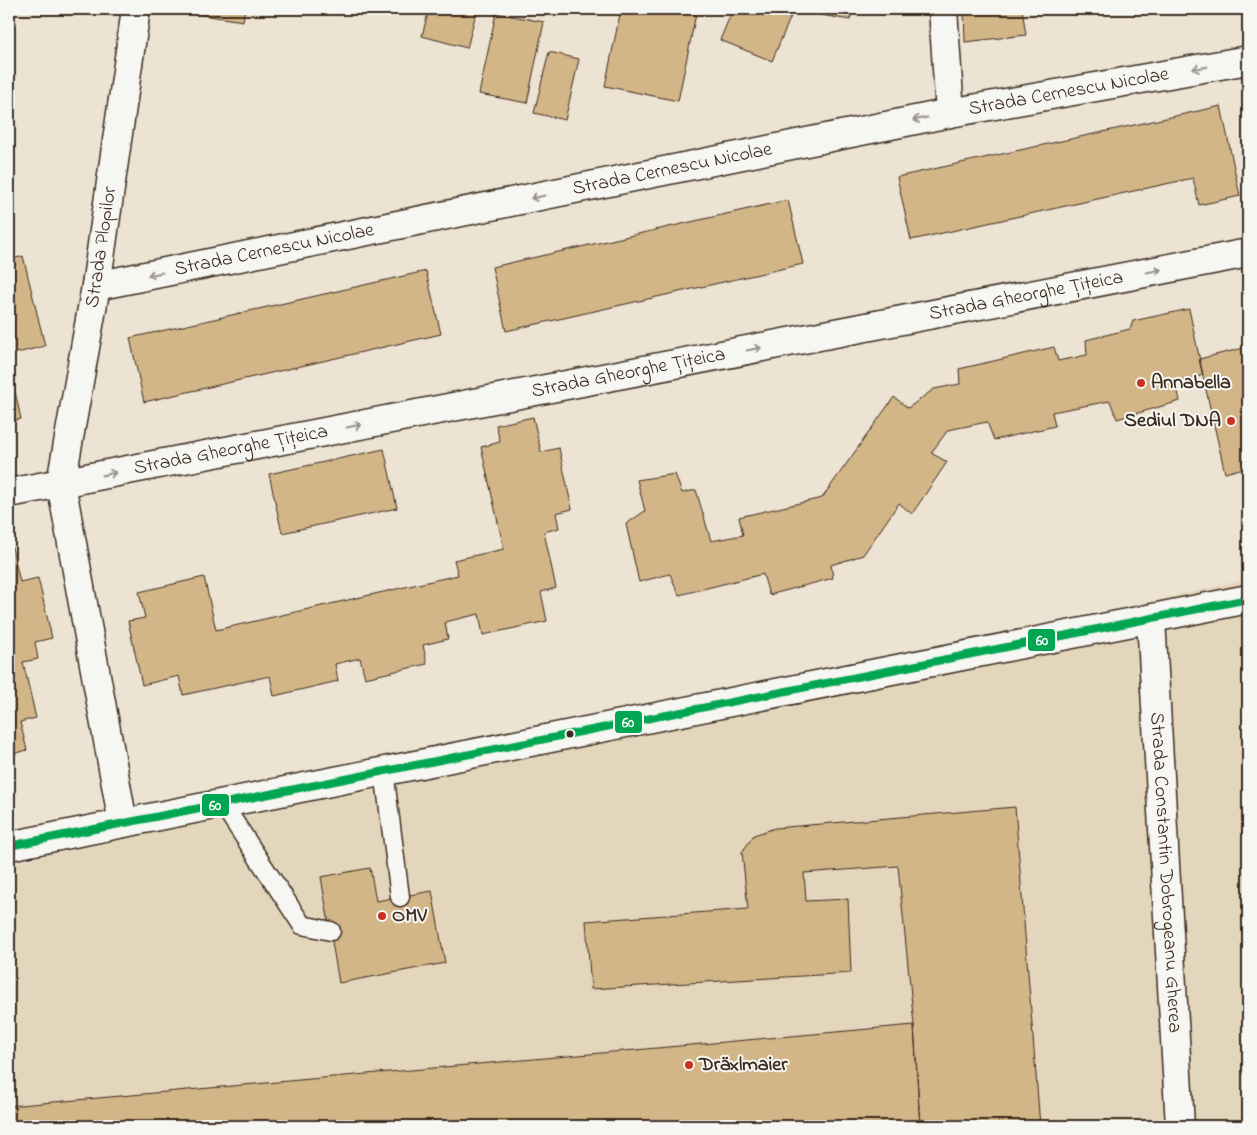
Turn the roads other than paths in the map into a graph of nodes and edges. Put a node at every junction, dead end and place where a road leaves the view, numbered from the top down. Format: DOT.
graph roads {
  1 [pos="136,9"];
  2 [pos="943,9"];
  3 [pos="1248,60"];
  4 [pos="950,113"];
  5 [pos="1248,253"];
  6 [pos="96,286"];
  7 [pos="61,484"];
  8 [pos="9,493"];
  9 [pos="1248,600"];
  10 [pos="1151,619"];
  11 [pos="384,771"];
  12 [pos="222,803"];
  13 [pos="123,823"];
  14 [pos="9,846"];
  15 [pos="400,897"];
  16 [pos="331,931"];
  17 [pos="1180,1126"];
  1 -- 6 [label="street, Strada Plopilor"];
  2 -- 4 [label="street"];
  3 -- 4 [label="street, Strada Cernescu Nicolae, one-way"];
  4 -- 6 [label="street, Strada Cernescu Nicolae, one-way"];
  7 -- 5 [label="street, Strada Gheorghe Țițeica, one-way"];
  6 -- 7 [label="street, Strada Plopilor"];
  7 -- 8 [label="street, Strada Gheorghe Țițeica"];
  7 -- 13 [label="street"];
  9 -- 10 [label="street"];
  10 -- 11 [label="street"];
  10 -- 17 [label="street, Strada Constantin Dobrogeanu Gherea"];
  11 -- 12 [label="street"];
  11 -- 15 [label="lane"];
  12 -- 13 [label="street"];
  12 -- 16 [label="lane"];
  13 -- 14 [label="street"];
}
